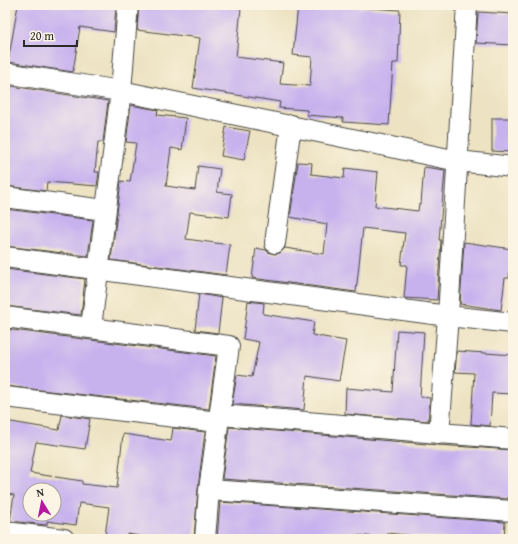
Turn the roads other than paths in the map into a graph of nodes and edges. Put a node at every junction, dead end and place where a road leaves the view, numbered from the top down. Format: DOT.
graph roads {
  1 [pos="128,5"];
  2 [pos="467,5"];
  3 [pos="5,74"];
  4 [pos="121,91"];
  5 [pos="290,125"];
  6 [pos="458,161"];
  7 [pos="513,167"];
  8 [pos="5,197"];
  9 [pos="105,210"];
  10 [pos="275,243"];
  11 [pos="5,258"];
  12 [pos="97,269"];
  13 [pos="5,316"];
  14 [pos="448,316"];
  15 [pos="513,323"];
  16 [pos="91,327"];
  17 [pos="5,396"];
  18 [pos="219,418"];
  19 [pos="439,434"];
  20 [pos="513,439"];
  21 [pos="209,490"];
  22 [pos="513,511"];
  23 [pos="5,532"];
  24 [pos="64,539"];
  25 [pos="204,539"];
  1 -- 4 [label="street"];
  2 -- 6 [label="street"];
  3 -- 4 [label="street"];
  4 -- 5 [label="street"];
  4 -- 9 [label="street"];
  5 -- 6 [label="street"];
  5 -- 10 [label="street"];
  6 -- 7 [label="street"];
  6 -- 14 [label="street"];
  8 -- 9 [label="street"];
  9 -- 12 [label="street"];
  11 -- 12 [label="street"];
  12 -- 14 [label="street"];
  12 -- 16 [label="street"];
  13 -- 16 [label="street"];
  14 -- 15 [label="street"];
  14 -- 19 [label="street"];
  16 -- 18 [label="street"];
  17 -- 18 [label="street"];
  18 -- 19 [label="street"];
  18 -- 21 [label="street"];
  19 -- 20 [label="street"];
  21 -- 22 [label="street"];
  21 -- 25 [label="street"];
  23 -- 24 [label="street"];
}
